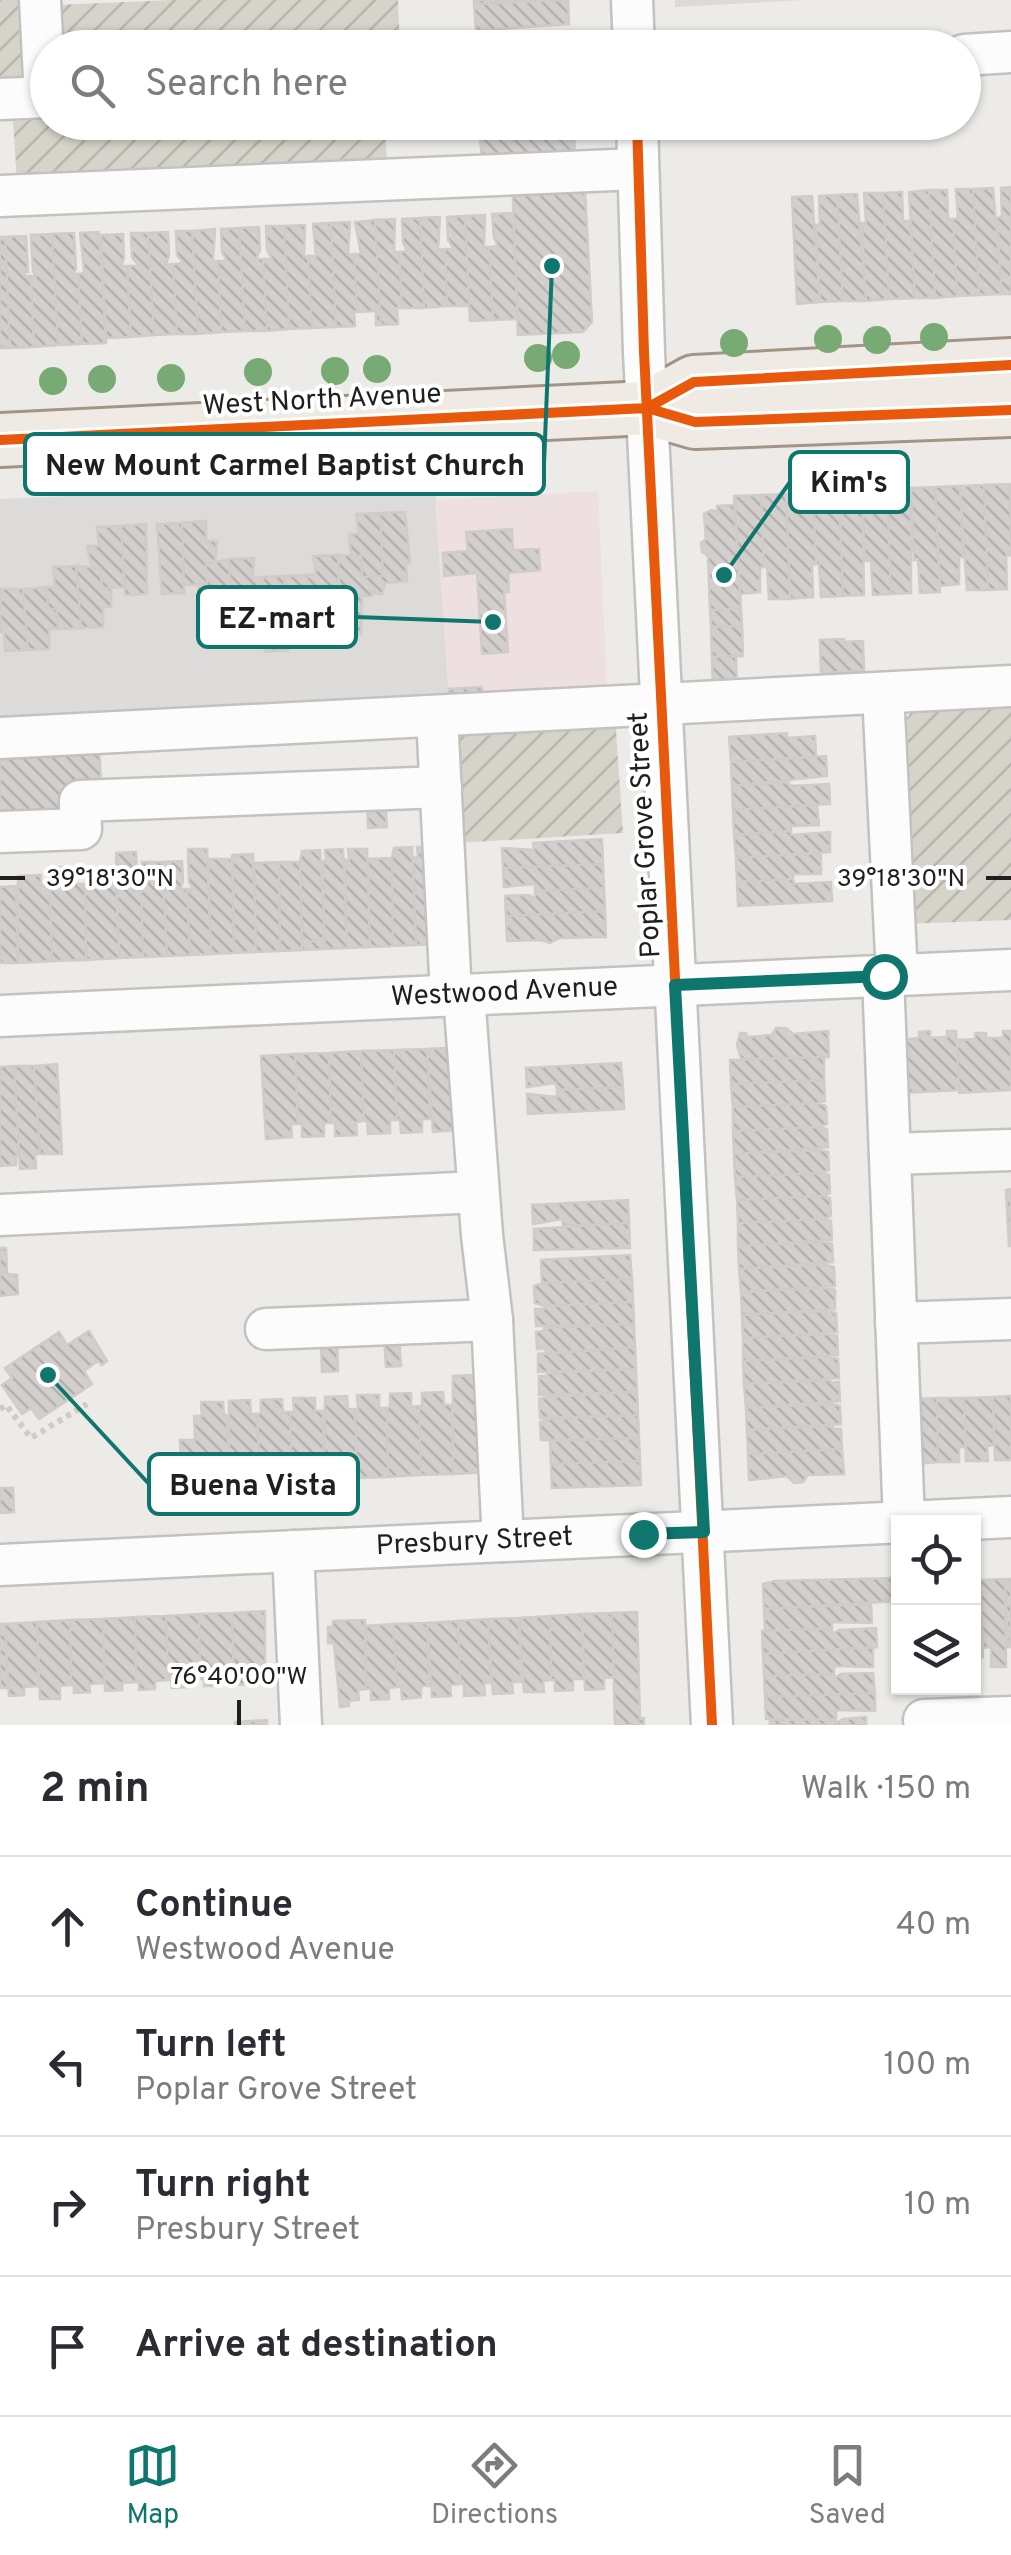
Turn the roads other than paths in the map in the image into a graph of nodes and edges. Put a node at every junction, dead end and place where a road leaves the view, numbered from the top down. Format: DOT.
graph roads {
  1 [pos="40,0"];
  2 [pos="632,0"];
  3 [pos="42,30"];
  4 [pos="633,30"];
  5 [pos="1011,52"];
  6 [pos="981,54"];
  7 [pos="30,98"];
  8 [pos="0,100"];
  9 [pos="637,140"];
  10 [pos="638,169"];
  11 [pos="0,196"];
  12 [pos="1011,365"];
  13 [pos="647,408"];
  14 [pos="1011,410"];
  15 [pos="0,440"];
  16 [pos="1011,686"];
  17 [pos="883,693"];
  18 [pos="662,704"];
  19 [pos="437,716"];
  20 [pos="0,738"];
  21 [pos="441,787"];
  22 [pos="0,832"];
  23 [pos="1011,970"];
  24 [pos="890,975"];
  25 [pos="675,985"];
  26 [pos="458,995"];
  27 [pos="0,1016"];
  28 [pos="1011,1150"];
  29 [pos="890,1154"];
  30 [pos="478,1192"];
  31 [pos="0,1214"];
  32 [pos="1011,1319"];
  33 [pos="492,1320"];
  34 [pos="896,1324"];
  35 [pos="266,1330"];
  36 [pos="904,1515"];
  37 [pos="1011,1517"];
  38 [pos="981,1519"];
  39 [pos="891,1523"];
  40 [pos="704,1532"];
  41 [pos="503,1541"];
  42 [pos="293,1551"];
  43 [pos="0,1564"];
  44 [pos="924,1711"];
  45 [pos="1011,1717"];
  46 [pos="301,1725"];
  47 [pos="712,1725"];
  1 -- 3 [label="street"];
  2 -- 4 [label="street"];
  5 -- 6 [label="street"];
  7 -- 8 [label="street"];
  9 -- 10 [label="street, Poplar Grove Street"];
  10 -- 11 [label="street"];
  10 -- 13 [label="street, Poplar Grove Street"];
  12 -- 13 [label="main road, West North Avenue"];
  13 -- 14 [label="main road, West North Avenue"];
  13 -- 15 [label="main road, West North Avenue"];
  13 -- 18 [label="street, Poplar Grove Street"];
  16 -- 17 [label="street"];
  17 -- 18 [label="street"];
  17 -- 24 [label="street"];
  18 -- 19 [label="street"];
  18 -- 25 [label="street, Poplar Grove Street"];
  19 -- 20 [label="street"];
  19 -- 21 [label="street"];
  21 -- 22 [label="street"];
  21 -- 26 [label="street"];
  23 -- 24 [label="street, Westwood Avenue"];
  24 -- 25 [label="street, Westwood Avenue"];
  24 -- 29 [label="street"];
  25 -- 26 [label="street, Westwood Avenue"];
  25 -- 40 [label="street, Poplar Grove Street"];
  26 -- 27 [label="street, Westwood Avenue"];
  26 -- 30 [label="street"];
  28 -- 29 [label="street"];
  29 -- 34 [label="street"];
  30 -- 31 [label="street"];
  30 -- 33 [label="street"];
  32 -- 34 [label="street"];
  33 -- 35 [label="street"];
  33 -- 41 [label="street"];
  34 -- 36 [label="street"];
  37 -- 38 [label="street, Presbury Street"];
  39 -- 40 [label="street, Presbury Street"];
  40 -- 41 [label="street, Presbury Street"];
  40 -- 47 [label="street, Poplar Grove Street"];
  41 -- 42 [label="street, Presbury Street"];
  42 -- 43 [label="street, Presbury Street"];
  42 -- 46 [label="street"];
  44 -- 45 [label="street"];
}
